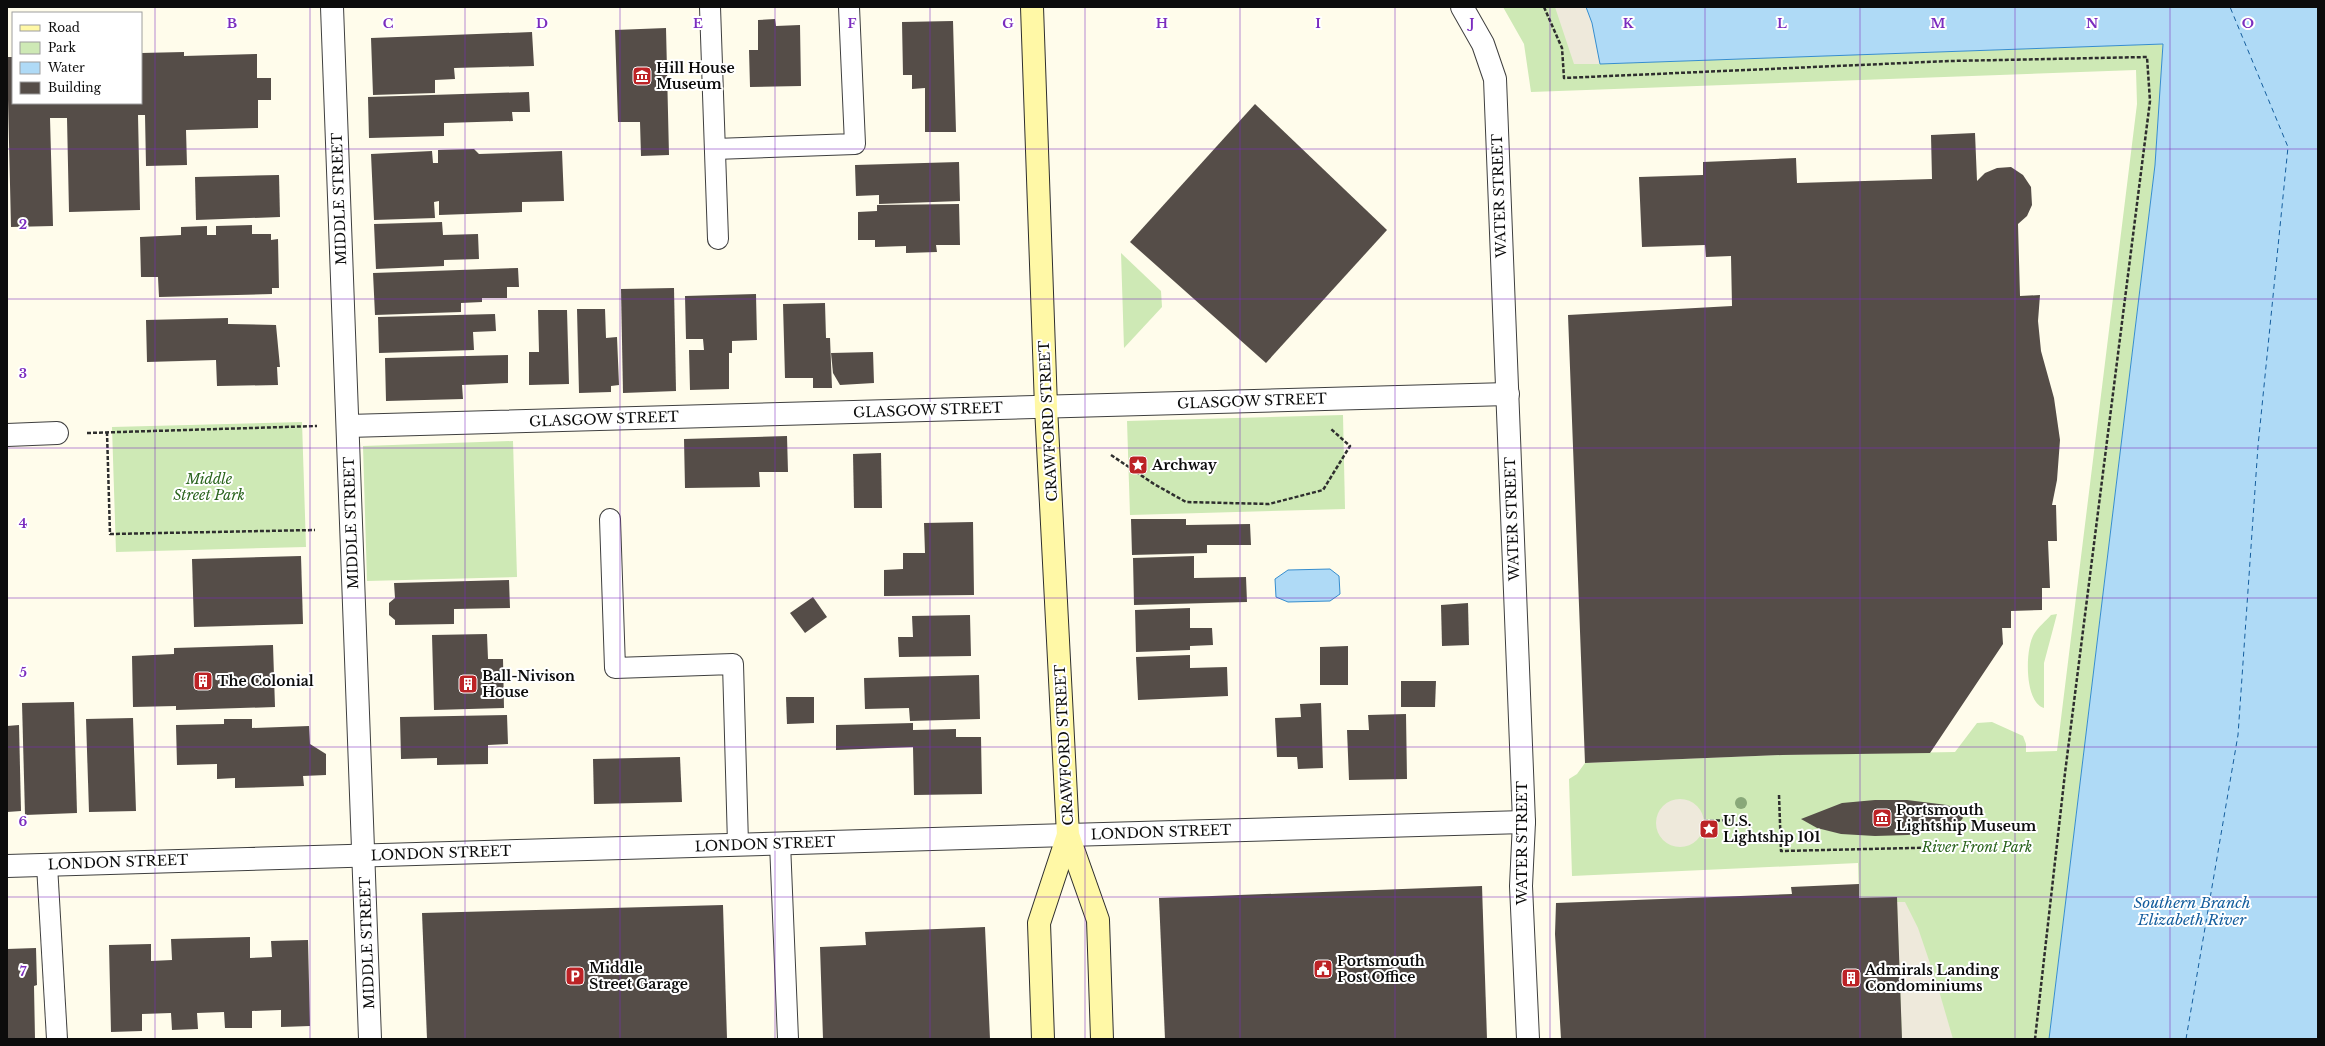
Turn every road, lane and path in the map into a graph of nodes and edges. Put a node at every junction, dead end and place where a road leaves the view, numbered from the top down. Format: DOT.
graph roads {
  1 [pos="332,7"];
  2 [pos="710,7"];
  3 [pos="849,7"];
  4 [pos="1032,7"];
  5 [pos="1462,7"];
  6 [pos="1544,7"];
  7 [pos="715,149"];
  8 [pos="718,239"];
  9 [pos="1508,394"];
  10 [pos="1046,407"];
  11 [pos="348,426"];
  12 [pos="1327,426"];
  13 [pos="107,432"];
  14 [pos="57,433"];
  15 [pos="7,435"];
  16 [pos="1111,455"];
  17 [pos="610,519"];
  18 [pos="315,530"];
  19 [pos="1779,796"];
  20 [pos="1731,820"];
  21 [pos="1704,821"];
  22 [pos="1524,822"];
  23 [pos="1068,835"];
  24 [pos="780,843"];
  25 [pos="738,844"];
  26 [pos="1955,847"];
  27 [pos="364,855"];
  28 [pos="47,865"];
  29 [pos="7,866"];
  30 [pos="57,1039"];
  31 [pos="370,1039"];
  32 [pos="788,1039"];
  33 [pos="1043,1039"];
  34 [pos="1102,1039"];
  35 [pos="1528,1039"];
  36 [pos="2035,1039"];
  1 -- 11 [label="street, MIDDLE STREET"];
  2 -- 7 [label="lane"];
  3 -- 7 [label="lane"];
  4 -- 10 [label="main road, CRAWFORD STREET"];
  5 -- 9 [label="street, WATER STREET"];
  6 -- 36 [label="path"];
  7 -- 8 [label="lane"];
  9 -- 10 [label="street, GLASGOW STREET"];
  9 -- 22 [label="street, WATER STREET"];
  10 -- 11 [label="street, GLASGOW STREET"];
  10 -- 23 [label="main road, CRAWFORD STREET"];
  11 -- 13 [label="path"];
  11 -- 27 [label="street, MIDDLE STREET"];
  12 -- 16 [label="path"];
  13 -- 14 [label="path"];
  13 -- 18 [label="path"];
  14 -- 15 [label="street"];
  17 -- 25 [label="lane"];
  19 -- 26 [label="path"];
  20 -- 21 [label="path"];
  22 -- 23 [label="street, LONDON STREET"];
  22 -- 35 [label="street, WATER STREET"];
  23 -- 24 [label="street, LONDON STREET"];
  23 -- 33 [label="main road, CRAWFORD STREET"];
  23 -- 34 [label="main road, CRAWFORD STREET"];
  24 -- 25 [label="street, LONDON STREET"];
  24 -- 32 [label="lane"];
  25 -- 27 [label="street, LONDON STREET"];
  27 -- 28 [label="street, LONDON STREET"];
  27 -- 31 [label="street, MIDDLE STREET"];
  28 -- 29 [label="street, LONDON STREET"];
  28 -- 30 [label="lane"];
}
